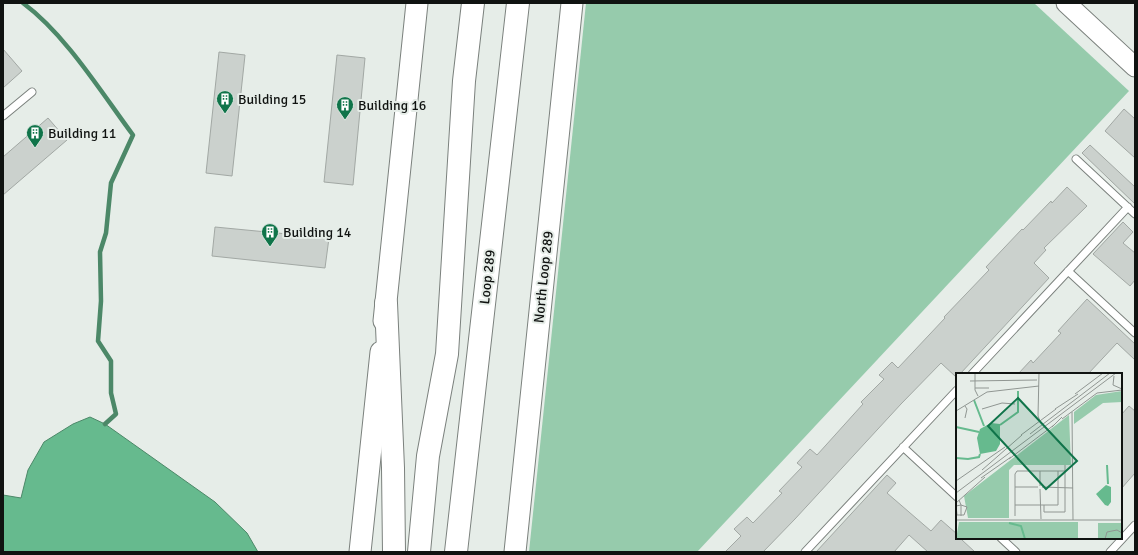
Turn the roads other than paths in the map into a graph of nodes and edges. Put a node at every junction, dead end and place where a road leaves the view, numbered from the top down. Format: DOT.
graph roads {
  1 [pos="417,3"];
  2 [pos="472,3"];
  3 [pos="518,3"];
  4 [pos="572,3"];
  5 [pos="1066,3"];
  6 [pos="1135,67"];
  7 [pos="32,92"];
  8 [pos="3,116"];
  9 [pos="1076,159"];
  10 [pos="1128,208"];
  11 [pos="1135,214"];
  12 [pos="1068,271"];
  13 [pos="386,303"];
  14 [pos="1135,333"];
  15 [pos="973,373"];
  16 [pos="956,391"];
  17 [pos="903,447"];
  18 [pos="956,496"];
  19 [pos="1135,526"];
  20 [pos="1002,539"];
  21 [pos="360,552"];
  22 [pos="394,552"];
  23 [pos="419,552"];
  24 [pos="456,552"];
  25 [pos="515,552"];
  26 [pos="805,552"];
  27 [pos="1016,552"];
  28 [pos="1110,552"];
  1 -- 13 [label="main road"];
  2 -- 23 [label="highway"];
  3 -- 24 [label="highway, Loop 289"];
  4 -- 25 [label="main road, North Loop 289"];
  5 -- 6 [label="street"];
  7 -- 8 [label="lane"];
  9 -- 10 [label="lane"];
  10 -- 11 [label="lane"];
  10 -- 12 [label="lane"];
  12 -- 14 [label="lane"];
  12 -- 15 [label="lane"];
  13 -- 21 [label="main road"];
  13 -- 22 [label="highway"];
  16 -- 17 [label="lane"];
  17 -- 18 [label="lane"];
  17 -- 26 [label="lane"];
  19 -- 28 [label="lane"];
  20 -- 27 [label="lane"];
}
